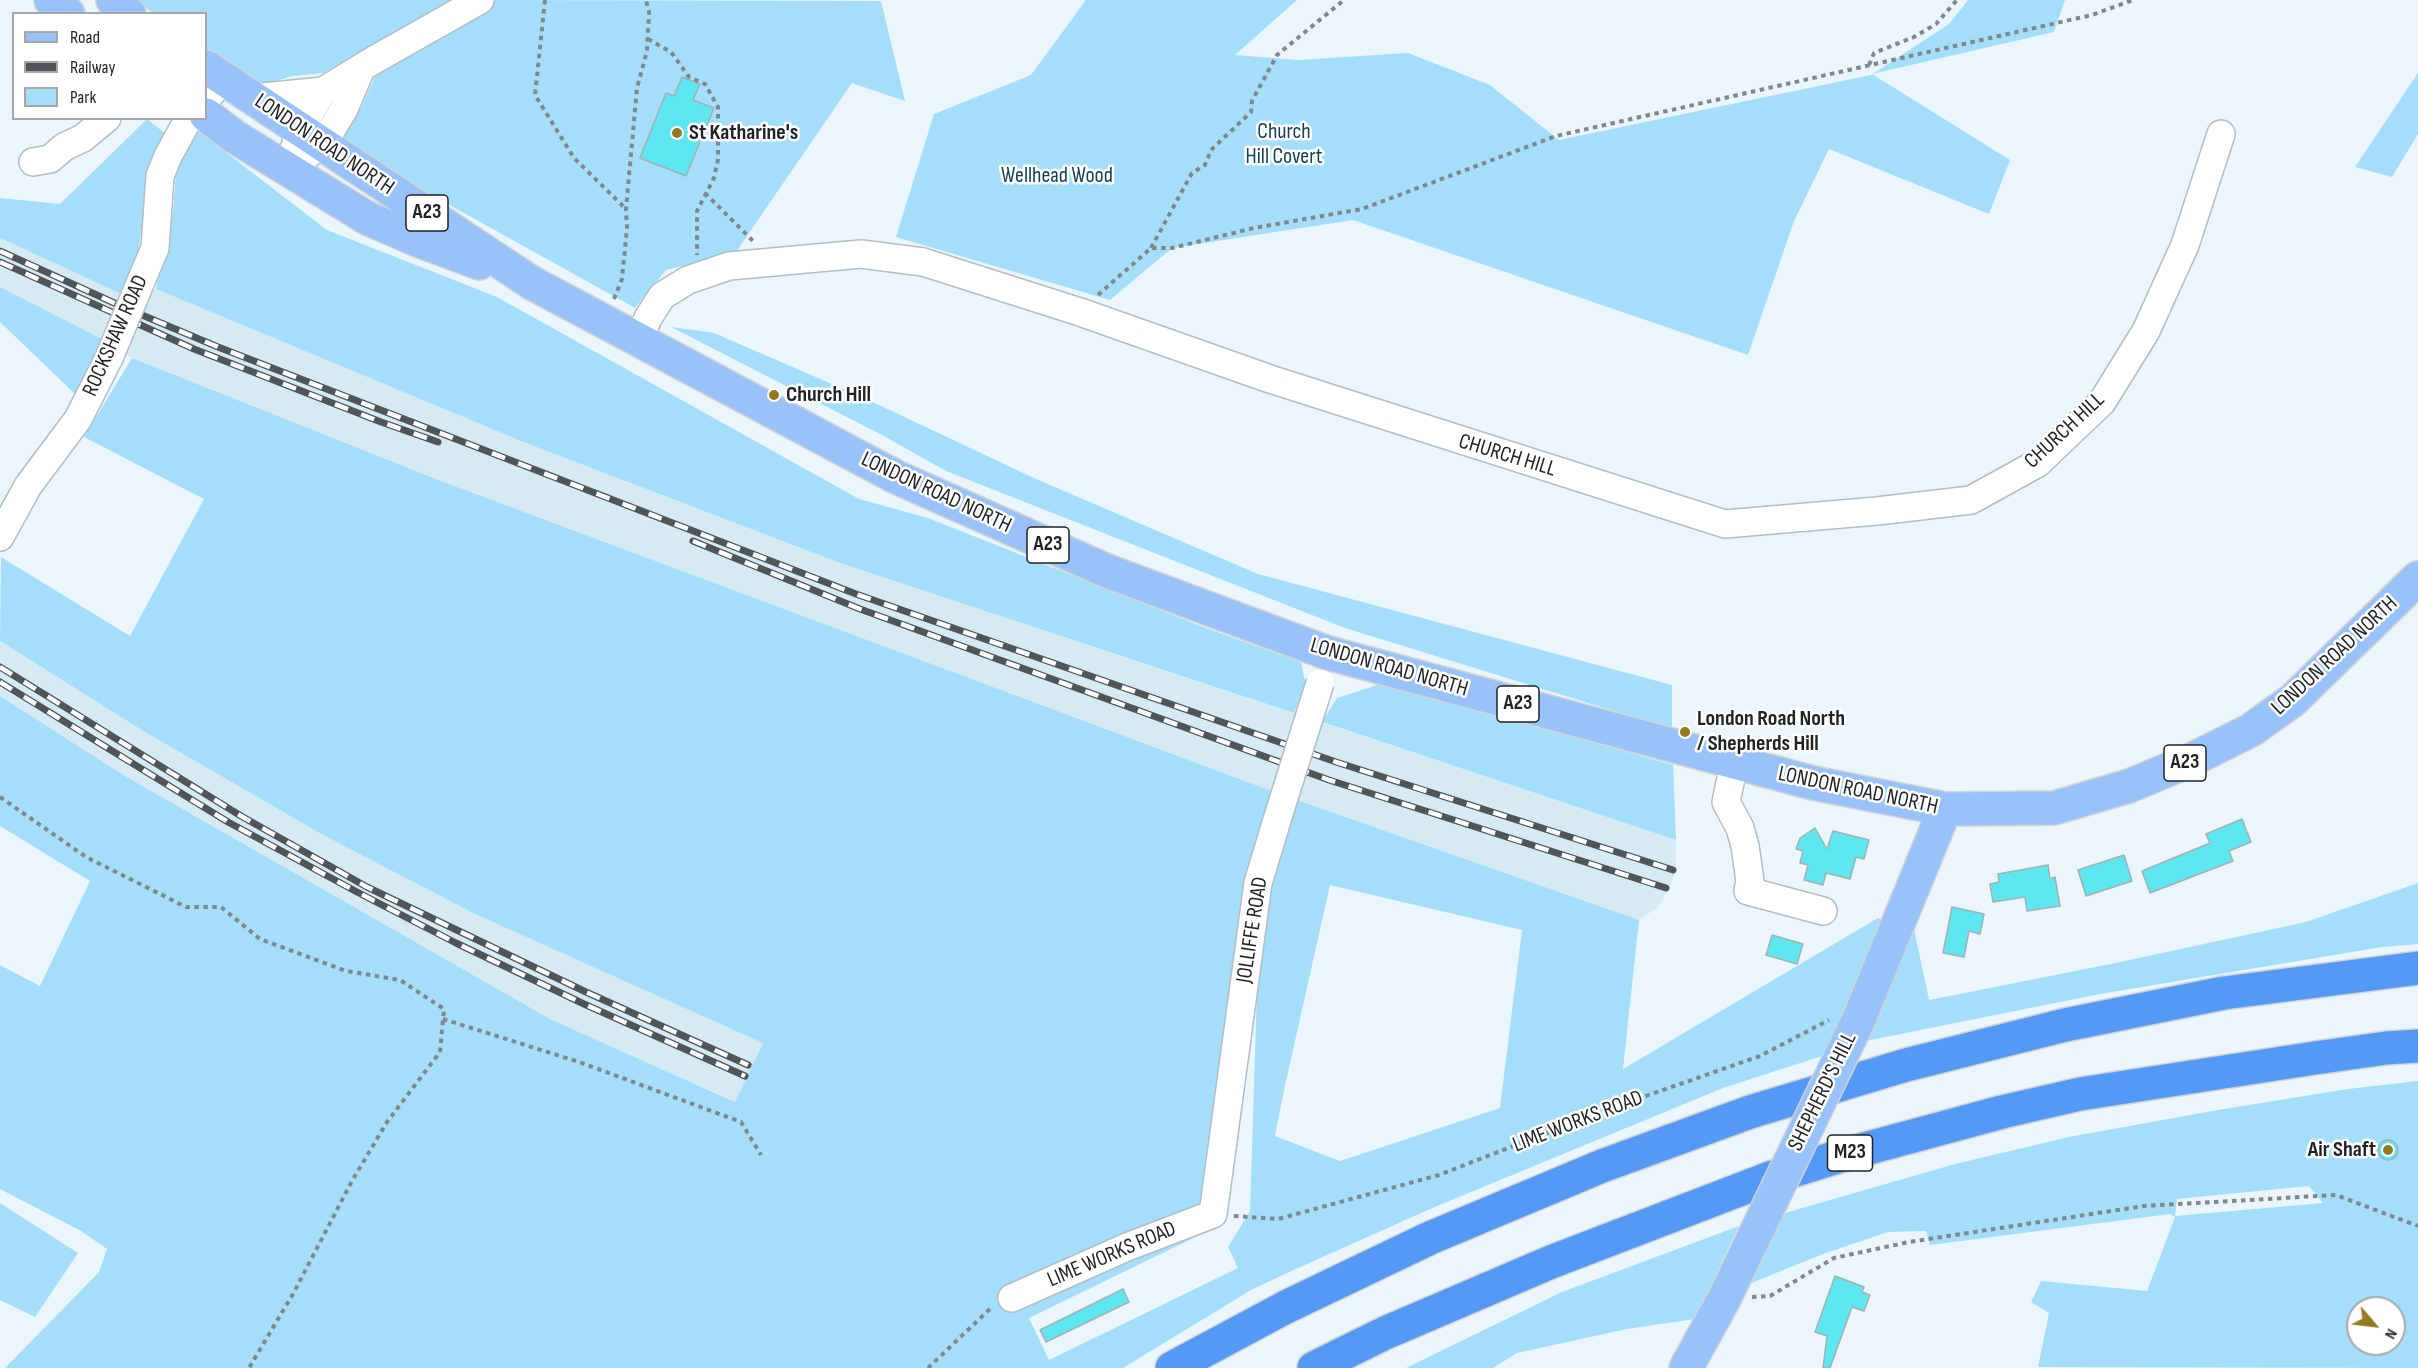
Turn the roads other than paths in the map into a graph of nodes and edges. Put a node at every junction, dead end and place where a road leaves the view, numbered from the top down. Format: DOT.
graph roads {
  1 [pos="51,0"];
  2 [pos="113,0"];
  3 [pos="480,0"];
  4 [pos="66,12"];
  5 [pos="127,12"];
  6 [pos="361,69"];
  7 [pos="212,81"];
  8 [pos="323,91"];
  9 [pos="254,98"];
  10 [pos="104,120"];
  11 [pos="187,120"];
  12 [pos="2221,134"];
  13 [pos="311,136"];
  14 [pos="33,162"];
  15 [pos="290,169"];
  16 [pos="532,283"];
  17 [pos="639,340"];
  18 [pos="0,537"];
  19 [pos="2418,579"];
  20 [pos="1324,668"];
  21 [pos="1734,764"];
  22 [pos="1945,809"];
  23 [pos="1823,911"];
  24 [pos="2418,968"];
  25 [pos="2418,1046"];
  26 [pos="1213,1214"];
  27 [pos="1001,1303"];
  28 [pos="1172,1368"];
  29 [pos="1314,1368"];
  30 [pos="1686,1368"];
  1 -- 4 [label="main road"];
  2 -- 5 [label="main road"];
  3 -- 6 [label="street"];
  6 -- 8 [label="street"];
  6 -- 13 [label="street"];
  7 -- 9 [label="main road, LONDON ROAD NORTH / A23"];
  8 -- 9 [label="street"];
  8 -- 13 [label="street"];
  9 -- 13 [label="main road, LONDON ROAD NORTH / A23"];
  10 -- 14 [label="street"];
  11 -- 15 [label="main road, LONDON ROAD NORTH / A23"];
  11 -- 18 [label="street, ROCKSHAW ROAD, bridge"];
  12 -- 17 [label="street, CHURCH HILL"];
  13 -- 15 [label="street"];
  13 -- 16 [label="main road, LONDON ROAD NORTH / A23"];
  15 -- 16 [label="main road, LONDON ROAD NORTH / A23"];
  16 -- 17 [label="main road, LONDON ROAD NORTH / A23"];
  17 -- 20 [label="main road, LONDON ROAD NORTH / A23"];
  19 -- 22 [label="main road, LONDON ROAD NORTH / A23"];
  20 -- 21 [label="main road, LONDON ROAD NORTH / A23"];
  20 -- 26 [label="street, JOLLIFFE ROAD, bridge"];
  21 -- 22 [label="main road, LONDON ROAD NORTH / A23"];
  21 -- 23 [label="street"];
  22 -- 30 [label="main road, SHEPHERD'S HILL, bridge"];
  24 -- 28 [label="highway"];
  25 -- 29 [label="highway, M23"];
  26 -- 27 [label="street, LIME WORKS ROAD"];
}
